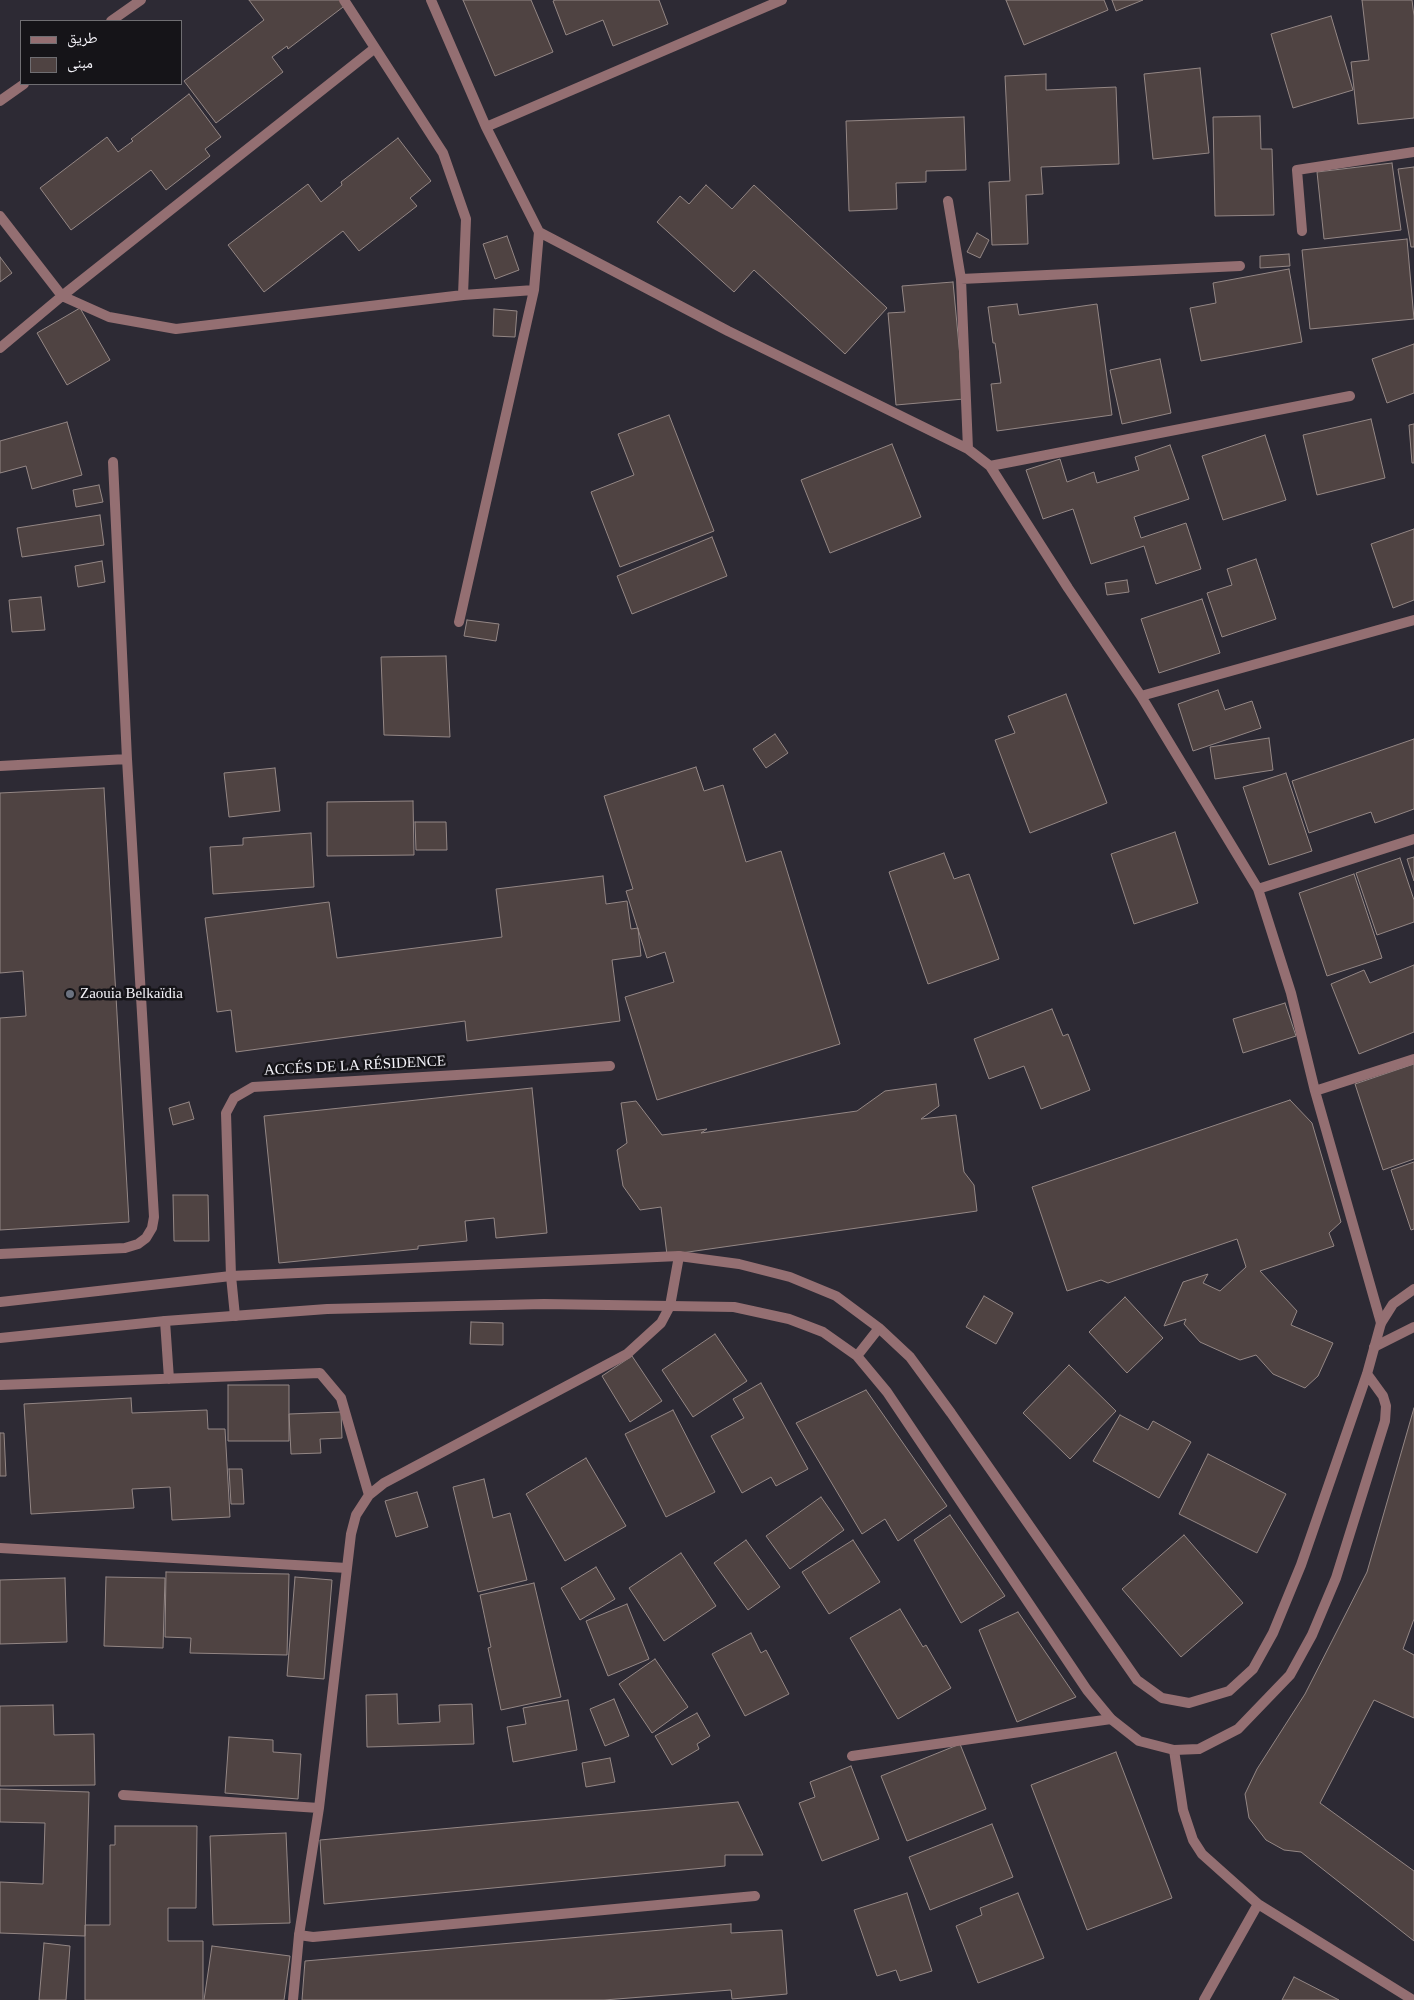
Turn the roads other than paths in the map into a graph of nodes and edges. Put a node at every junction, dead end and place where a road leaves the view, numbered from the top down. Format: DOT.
graph roads {
  1 [pos="141,0"];
  2 [pos="344,0"];
  3 [pos="431,0"];
  4 [pos="782,0"];
  5 [pos="112,20"];
  6 [pos="375,48"];
  7 [pos="23,85"];
  8 [pos="0,101"];
  9 [pos="486,127"];
  10 [pos="1414,152"];
  11 [pos="948,201"];
  12 [pos="0,216"];
  13 [pos="539,232"];
  14 [pos="1302,232"];
  15 [pos="1240,266"];
  16 [pos="960,279"];
  17 [pos="534,290"];
  18 [pos="463,295"];
  19 [pos="62,296"];
  20 [pos="0,348"];
  21 [pos="1350,396"];
  22 [pos="968,449"];
  23 [pos="113,462"];
  24 [pos="990,466"];
  25 [pos="1414,620"];
  26 [pos="459,622"];
  27 [pos="1141,696"];
  28 [pos="127,760"];
  29 [pos="0,766"];
  30 [pos="1414,839"];
  31 [pos="1258,889"];
  32 [pos="1414,1058"];
  33 [pos="610,1066"];
  34 [pos="1315,1091"];
  35 [pos="0,1254"];
  36 [pos="679,1256"];
  37 [pos="231,1276"];
  38 [pos="1414,1289"];
  39 [pos="0,1302"];
  40 [pos="670,1306"];
  41 [pos="235,1316"];
  42 [pos="165,1321"];
  43 [pos="1381,1324"];
  44 [pos="1414,1327"];
  45 [pos="878,1328"];
  46 [pos="0,1338"];
  47 [pos="1374,1347"];
  48 [pos="857,1356"];
  49 [pos="1366,1374"];
  50 [pos="169,1379"];
  51 [pos="0,1385"];
  52 [pos="369,1495"];
  53 [pos="0,1548"];
  54 [pos="347,1568"];
  55 [pos="1111,1719"];
  56 [pos="1174,1750"];
  57 [pos="852,1756"];
  58 [pos="123,1795"];
  59 [pos="319,1808"];
  60 [pos="756,1896"];
  61 [pos="1258,1904"];
  62 [pos="299,1935"];
  63 [pos="294,2000"];
  64 [pos="1204,2000"];
  65 [pos="1413,2000"];
  1 -- 5 [label="street"];
  2 -- 6 [label="street"];
  3 -- 9 [label="street"];
  4 -- 9 [label="street"];
  6 -- 18 [label="street"];
  6 -- 19 [label="street"];
  7 -- 8 [label="street"];
  9 -- 13 [label="street"];
  10 -- 14 [label="street"];
  11 -- 16 [label="street"];
  12 -- 19 [label="street"];
  13 -- 17 [label="street"];
  13 -- 22 [label="street"];
  15 -- 16 [label="street"];
  16 -- 22 [label="street"];
  17 -- 18 [label="street"];
  17 -- 26 [label="street"];
  18 -- 19 [label="street"];
  19 -- 20 [label="street"];
  21 -- 24 [label="street"];
  22 -- 24 [label="street"];
  23 -- 28 [label="street"];
  24 -- 27 [label="street"];
  25 -- 27 [label="street"];
  27 -- 31 [label="street"];
  28 -- 29 [label="street"];
  28 -- 35 [label="street"];
  30 -- 31 [label="street"];
  31 -- 34 [label="street"];
  32 -- 34 [label="street"];
  33 -- 37 [label="street, ACCÉS DE LA RÉSIDENCE"];
  34 -- 43 [label="street"];
  36 -- 37 [label="street"];
  36 -- 40 [label="street"];
  36 -- 45 [label="street"];
  37 -- 39 [label="street"];
  37 -- 41 [label="street, ACCÉS DE LA RÉSIDENCE"];
  38 -- 43 [label="street"];
  40 -- 41 [label="street"];
  40 -- 48 [label="street"];
  40 -- 52 [label="street"];
  41 -- 42 [label="street"];
  42 -- 46 [label="street"];
  42 -- 50 [label="street"];
  43 -- 47 [label="street"];
  44 -- 47 [label="street"];
  45 -- 48 [label="street"];
  45 -- 49 [label="street"];
  47 -- 49 [label="street"];
  48 -- 55 [label="street"];
  49 -- 56 [label="street"];
  50 -- 51 [label="street"];
  50 -- 52 [label="street"];
  52 -- 54 [label="street"];
  53 -- 54 [label="street"];
  54 -- 59 [label="street"];
  55 -- 56 [label="street"];
  55 -- 57 [label="street"];
  56 -- 61 [label="street"];
  58 -- 59 [label="street"];
  59 -- 62 [label="street"];
  60 -- 62 [label="street"];
  61 -- 64 [label="street"];
  61 -- 65 [label="street"];
  62 -- 63 [label="street"];
}
